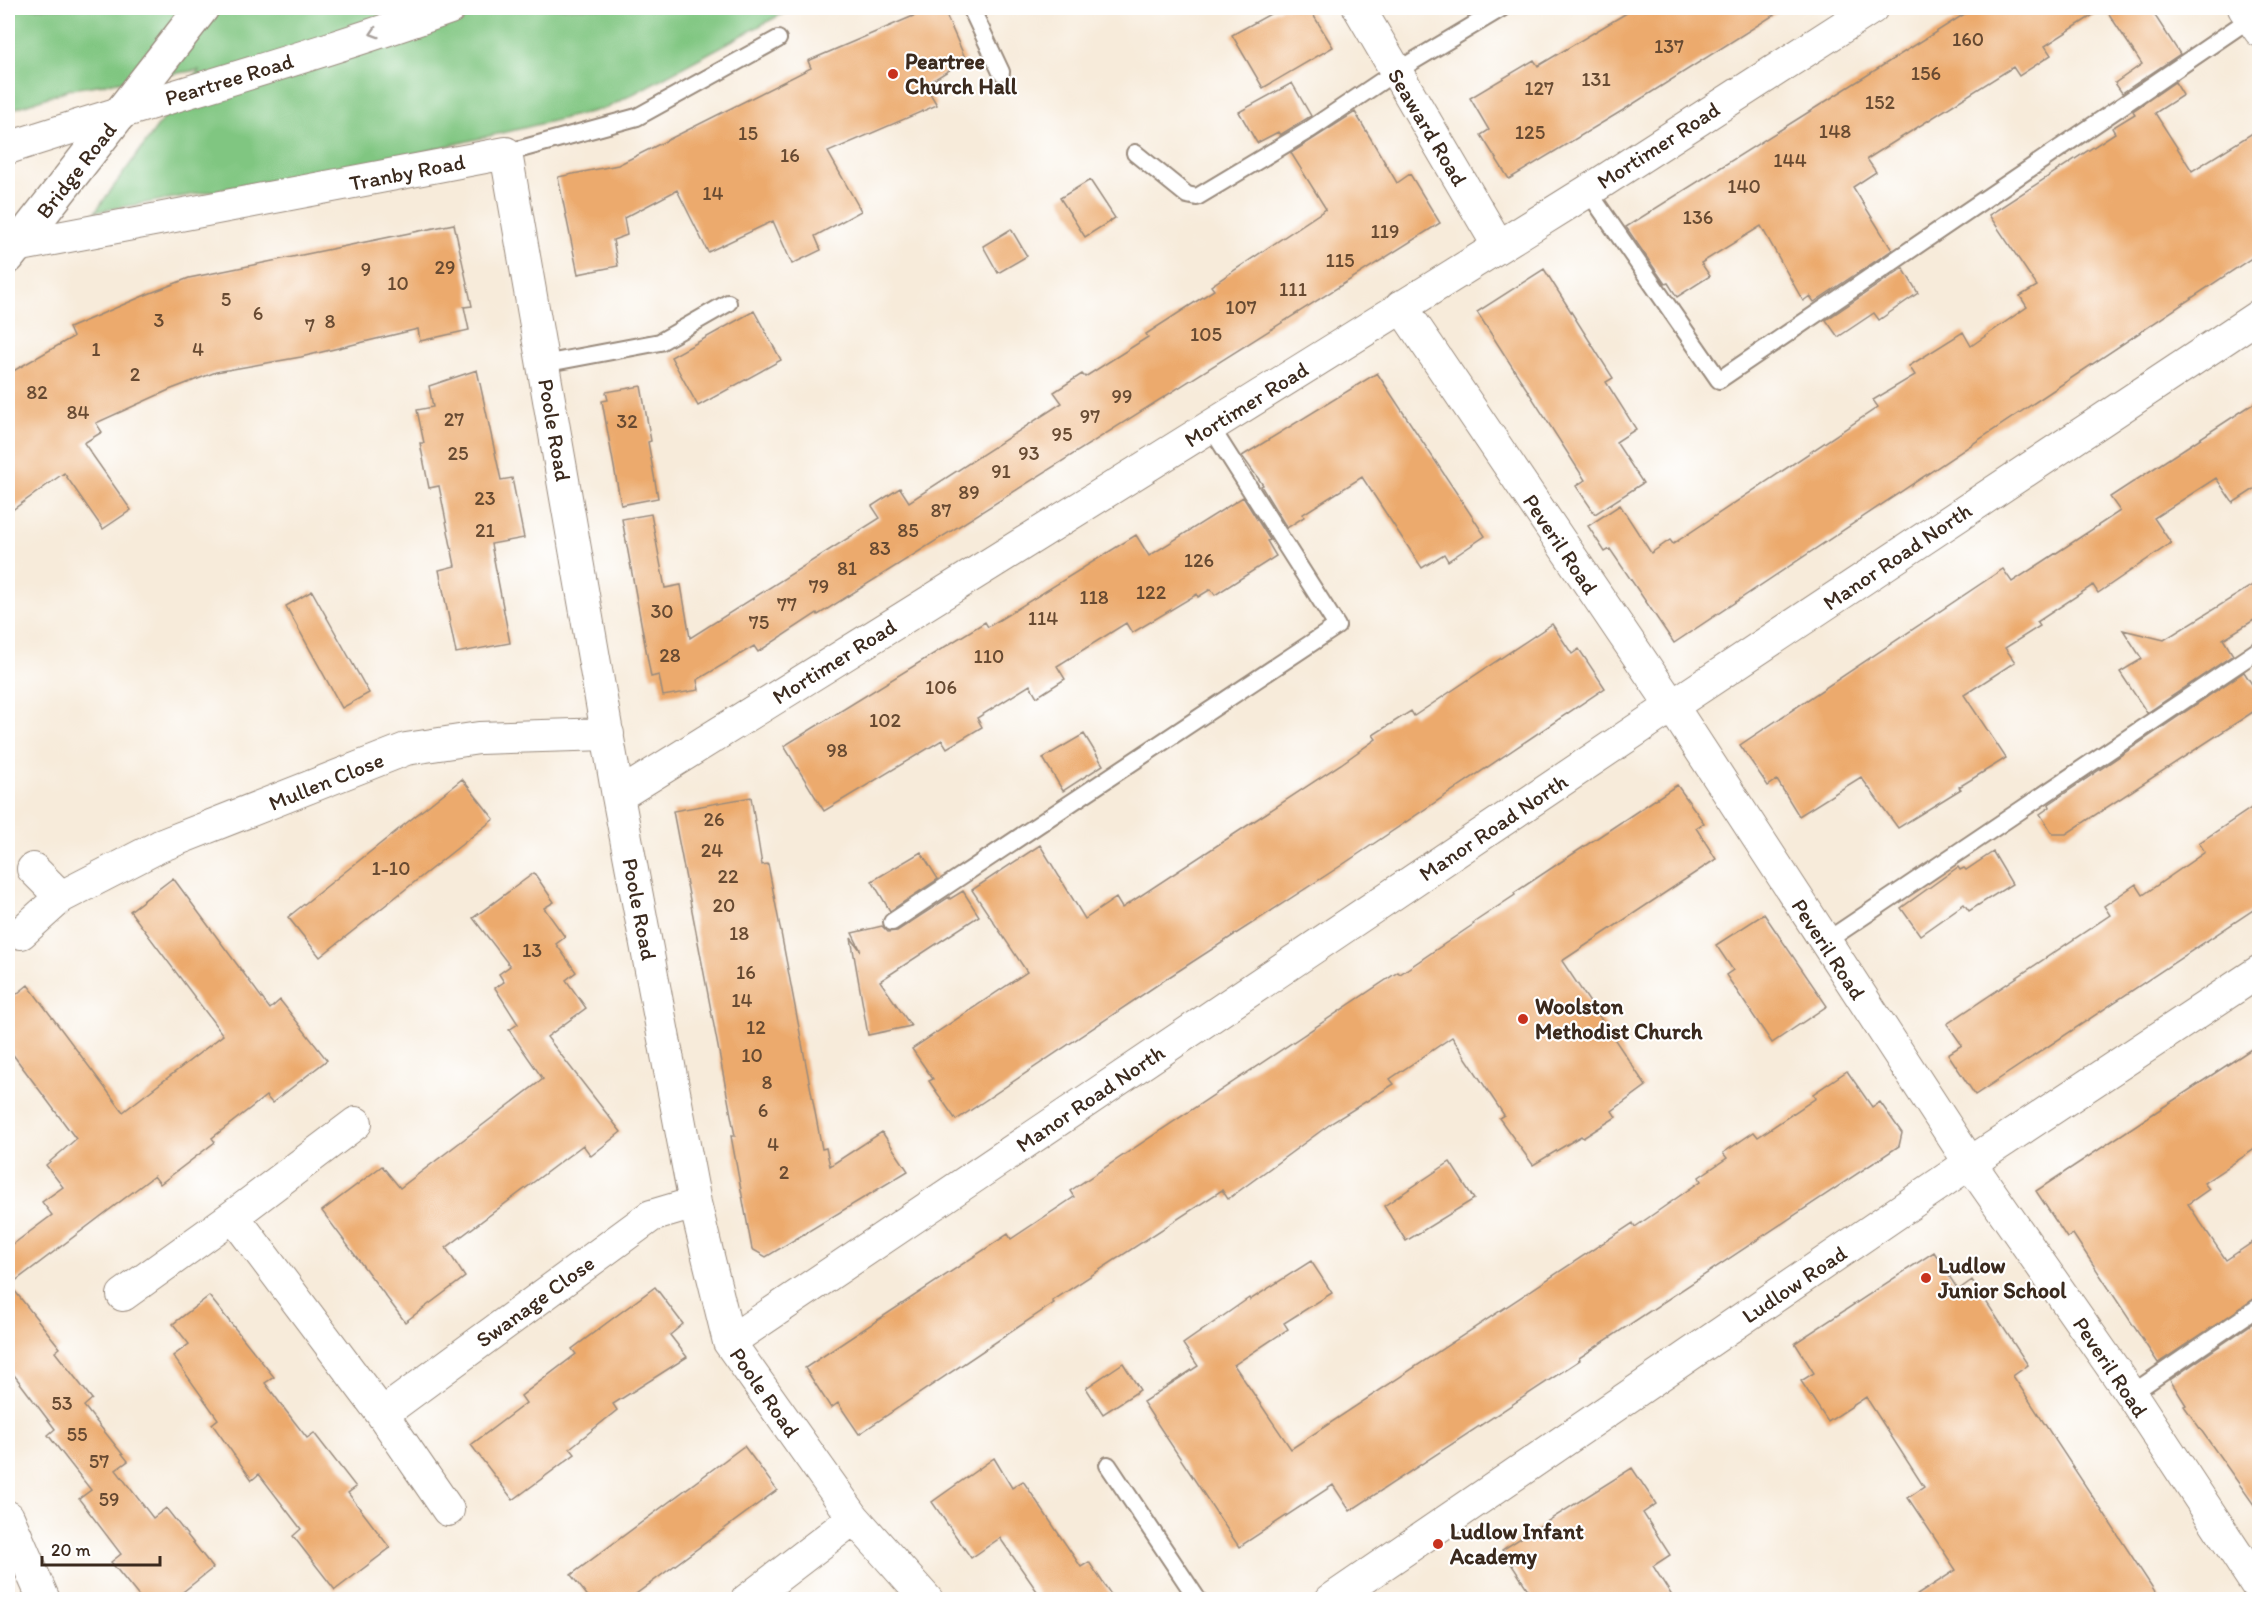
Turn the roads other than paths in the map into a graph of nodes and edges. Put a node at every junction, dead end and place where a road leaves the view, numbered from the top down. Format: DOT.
graph roads {
  1 [pos="202,8"];
  2 [pos="450,8"];
  3 [pos="971,8"];
  4 [pos="1359,8"];
  5 [pos="1502,8"];
  6 [pos="1872,8"];
  7 [pos="2252,19"];
  8 [pos="778,39"];
  9 [pos="1001,72"];
  10 [pos="1395,72"];
  11 [pos="123,110"];
  12 [pos="8,148"];
  13 [pos="507,153"];
  14 [pos="1135,153"];
  15 [pos="1588,191"];
  16 [pos="1498,245"];
  17 [pos="12,252"];
  18 [pos="728,303"];
  19 [pos="1401,306"];
  20 [pos="2259,315"];
  21 [pos="543,364"];
  22 [pos="1210,426"];
  23 [pos="2259,649"];
  24 [pos="1672,706"];
  25 [pos="608,734"];
  26 [pos="618,796"];
  27 [pos="33,869"];
  28 [pos="61,897"];
  29 [pos="892,922"];
  30 [pos="21,933"];
  31 [pos="1825,942"];
  32 [pos="2259,971"];
  33 [pos="356,1124"];
  34 [pos="1970,1163"];
  35 [pos="695,1203"];
  36 [pos="233,1216"];
  37 [pos="123,1295"];
  38 [pos="2259,1306"];
  39 [pos="729,1342"];
  40 [pos="2131,1394"];
  41 [pos="382,1414"];
  42 [pos="1108,1465"];
  43 [pos="448,1510"];
  44 [pos="8,1517"];
  45 [pos="854,1518"];
  46 [pos="2259,1590"];
  47 [pos="44,1599"];
  48 [pos="747,1599"];
  49 [pos="927,1599"];
  50 [pos="1198,1599"];
  51 [pos="1331,1599"];
  1 -- 11 [label="street, Bridge Road"];
  2 -- 11 [label="street, Peartree Road, one-way"];
  3 -- 9 [label="lane"];
  4 -- 10 [label="street, Seaward Road"];
  5 -- 10 [label="lane"];
  6 -- 15 [label="street, Mortimer Road"];
  7 -- 15 [label="lane"];
  8 -- 13 [label="lane, Tranby Road"];
  10 -- 14 [label="lane"];
  10 -- 16 [label="street, Seaward Road"];
  11 -- 12 [label="street, Peartree Road"];
  11 -- 17 [label="street, Bridge Road"];
  13 -- 17 [label="street, Tranby Road"];
  13 -- 21 [label="street, Poole Road"];
  15 -- 16 [label="street, Mortimer Road"];
  16 -- 19 [label="street, Mortimer Road"];
  18 -- 21 [label="lane"];
  19 -- 22 [label="street, Mortimer Road"];
  19 -- 24 [label="street, Peveril Road"];
  20 -- 24 [label="street, Manor Road North"];
  21 -- 25 [label="street, Poole Road"];
  22 -- 26 [label="street, Mortimer Road"];
  22 -- 29 [label="lane"];
  23 -- 31 [label="lane"];
  24 -- 31 [label="street, Peveril Road"];
  24 -- 39 [label="street, Manor Road North"];
  25 -- 26 [label="street, Poole Road"];
  25 -- 28 [label="street, Mullen Close"];
  26 -- 35 [label="street, Poole Road"];
  27 -- 28 [label="street"];
  28 -- 30 [label="street, Mullen Close"];
  31 -- 34 [label="street, Peveril Road"];
  32 -- 34 [label="street, Ludlow Road"];
  33 -- 36 [label="street"];
  34 -- 40 [label="street, Peveril Road"];
  34 -- 51 [label="street, Ludlow Road"];
  35 -- 39 [label="street, Poole Road"];
  35 -- 41 [label="street, Swanage Close"];
  36 -- 37 [label="street"];
  36 -- 41 [label="street"];
  38 -- 40 [label="lane"];
  39 -- 45 [label="street, Poole Road"];
  40 -- 46 [label="street, Peveril Road"];
  41 -- 43 [label="street"];
  42 -- 50 [label="lane"];
  44 -- 47 [label="street"];
  45 -- 48 [label="street"];
  45 -- 49 [label="street, Poole Road"];
}
